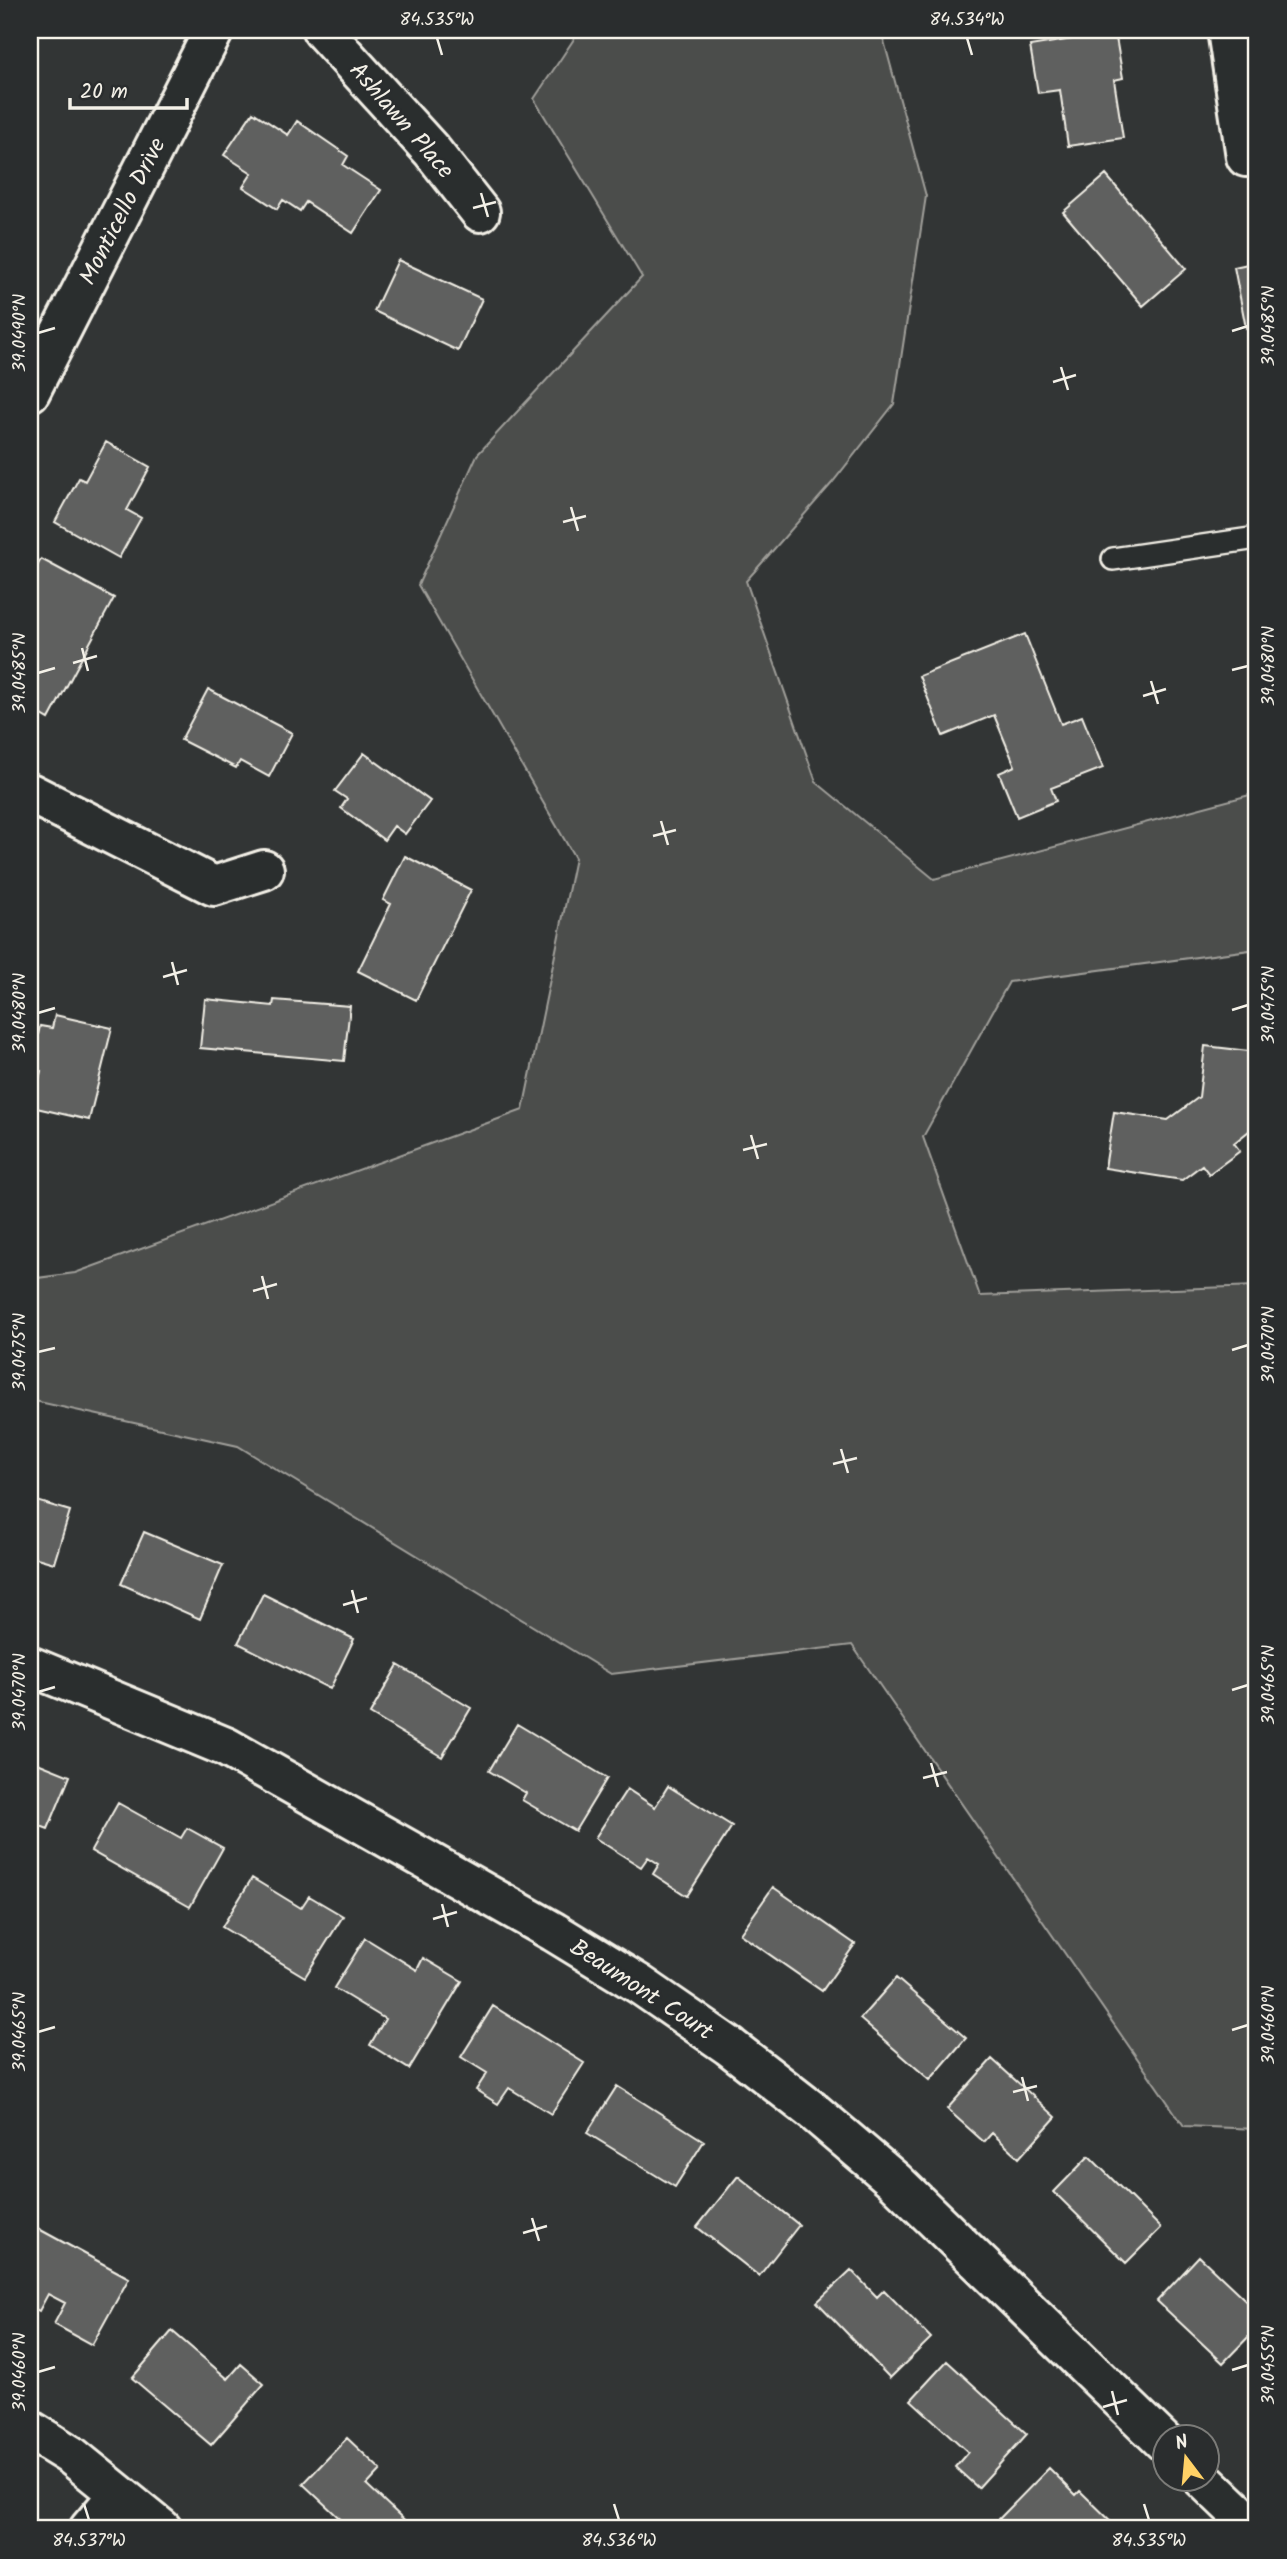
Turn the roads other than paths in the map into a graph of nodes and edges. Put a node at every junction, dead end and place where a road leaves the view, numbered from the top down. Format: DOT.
graph roads {
  1 [pos="214,30"];
  2 [pos="322,30"];
  3 [pos="1227,30"];
  4 [pos="1246,157"];
  5 [pos="480,212"];
  6 [pos="30,392"];
  7 [pos="1257,538"];
  8 [pos="1114,559"];
  9 [pos="30,793"];
  10 [pos="264,870"];
  11 [pos="30,1665"];
  12 [pos="1150,2428"];
  13 [pos="30,2430"];
  14 [pos="1216,2492"];
  15 [pos="118,2495"];
  16 [pos="89,2529"];
  17 [pos="162,2529"];
  18 [pos="1255,2529"];
  1 -- 6 [label="street, Monticello Drive"];
  2 -- 5 [label="street, Ashlawn Place"];
  3 -- 4 [label="street"];
  7 -- 8 [label="lane"];
  9 -- 10 [label="street"];
  11 -- 12 [label="street, Beaumont Court"];
  13 -- 15 [label="street"];
  14 -- 18 [label="street"];
  15 -- 16 [label="street"];
  15 -- 17 [label="street"];
}
